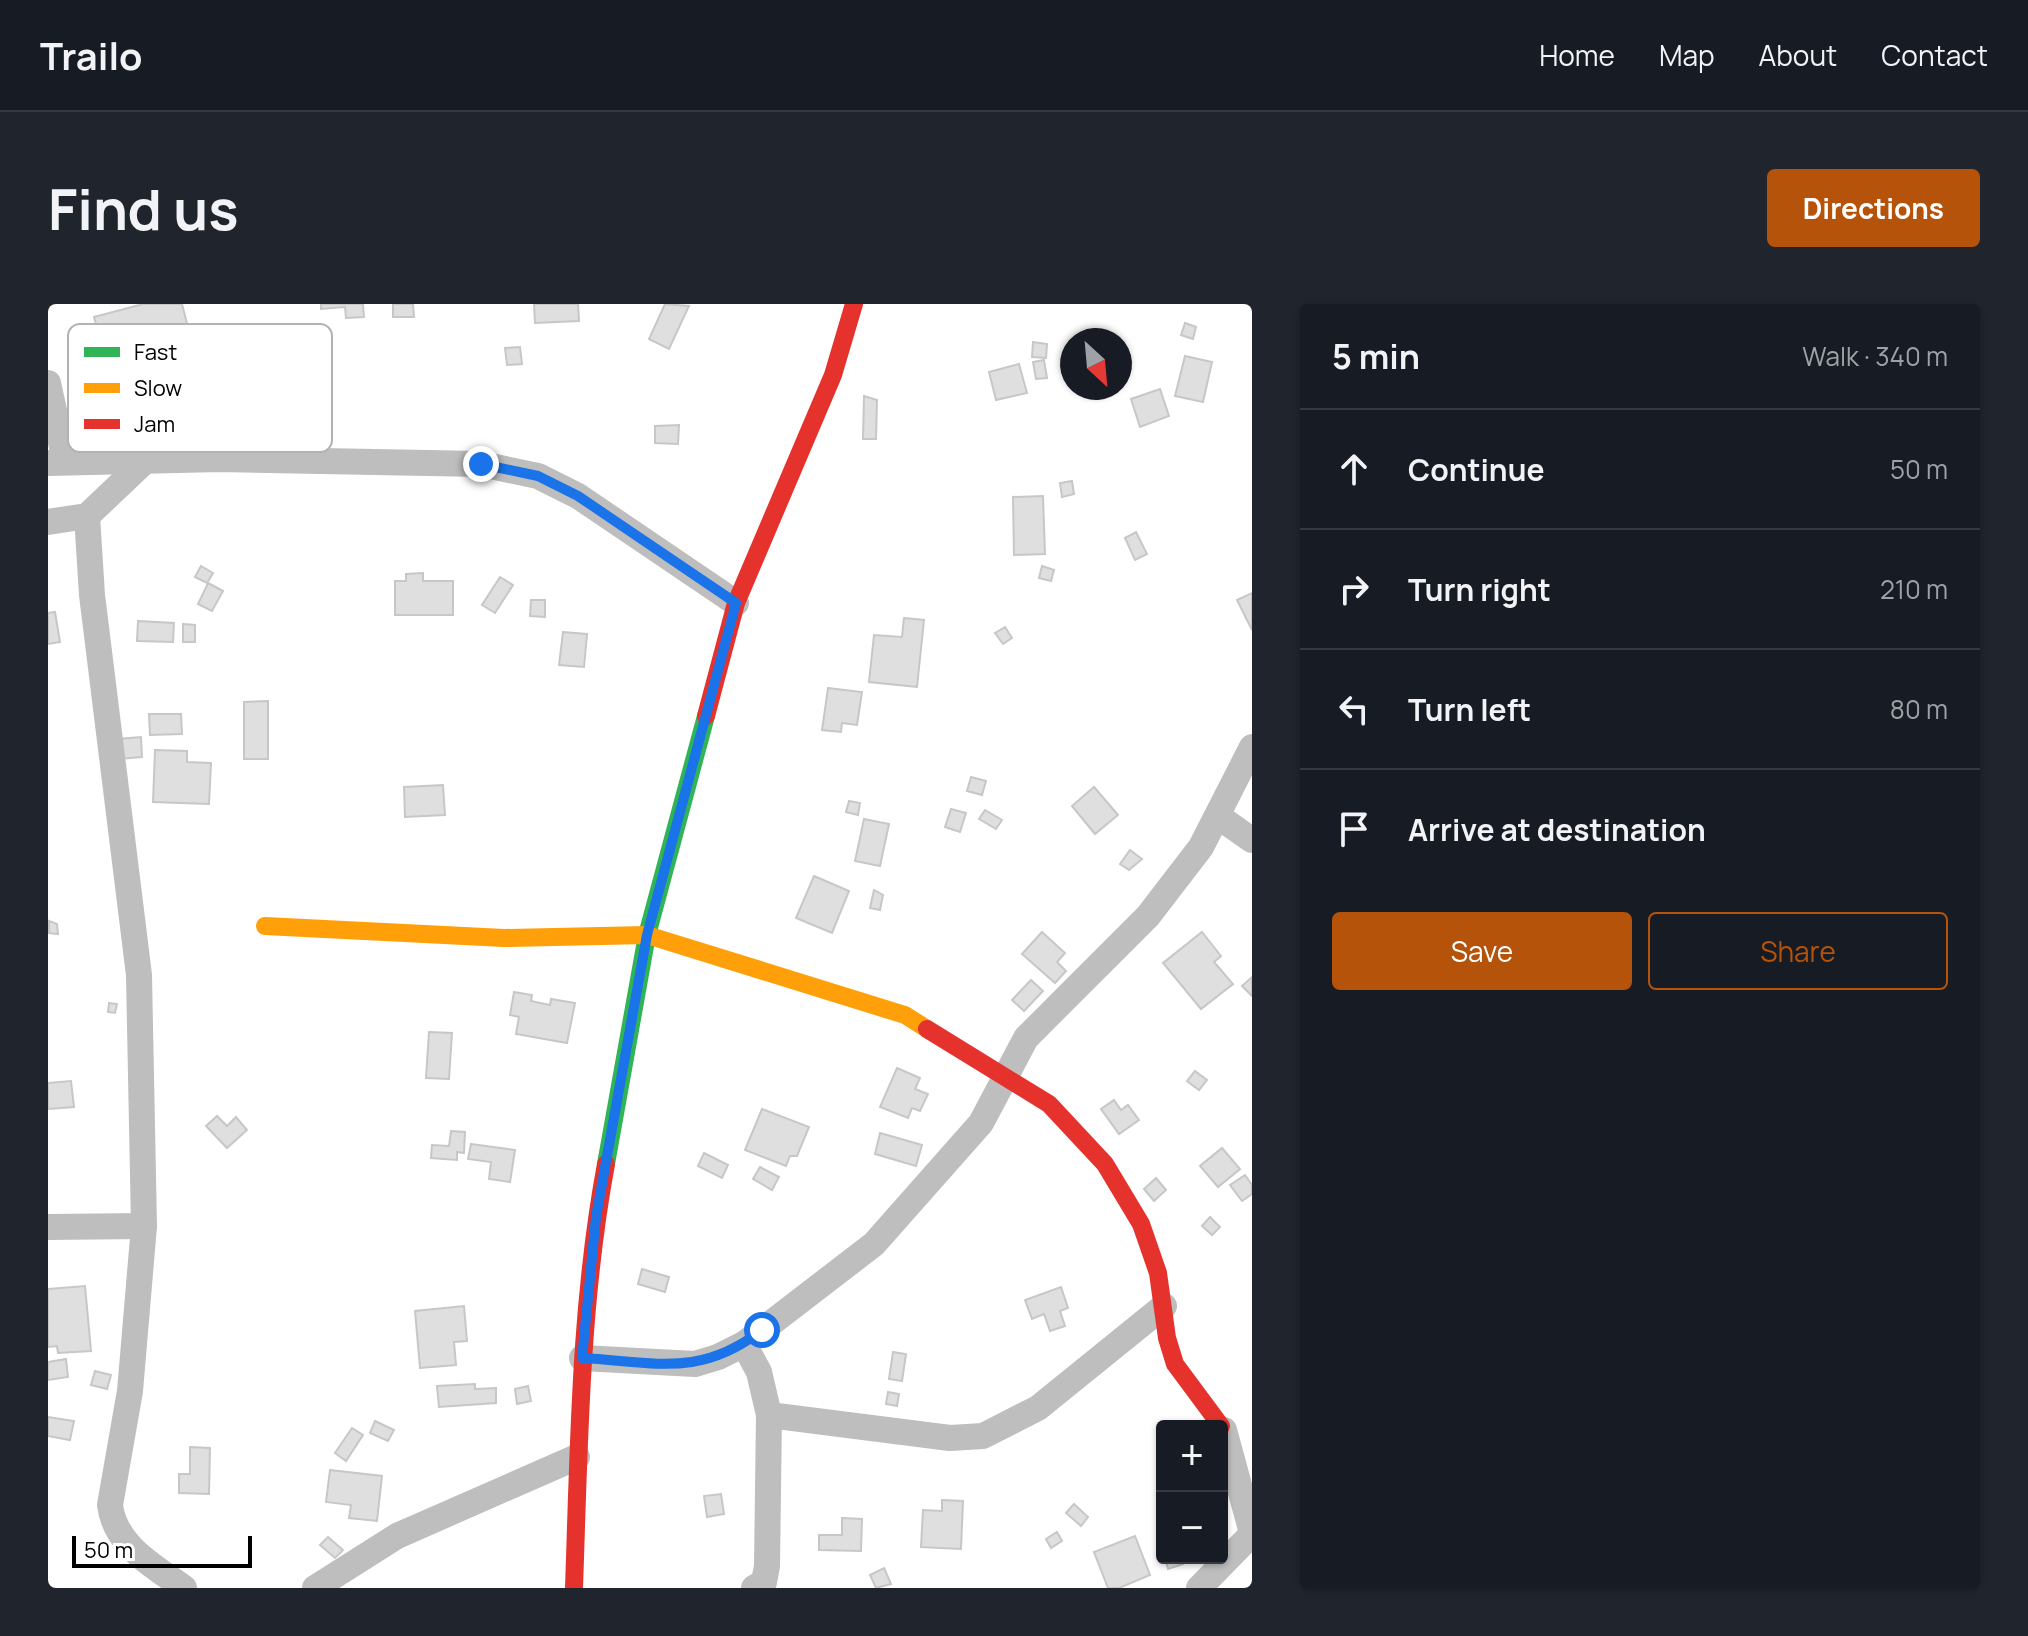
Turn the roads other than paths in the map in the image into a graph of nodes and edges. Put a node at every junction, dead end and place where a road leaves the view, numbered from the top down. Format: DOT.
graph roads {
  1 [pos="854,304"];
  2 [pos="48,383"];
  3 [pos="146,460"];
  4 [pos="56,462"];
  5 [pos="87,516"];
  6 [pos="48,522"];
  7 [pos="736,603"];
  8 [pos="1252,747"];
  9 [pos="1219,817"];
  10 [pos="1252,840"];
  11 [pos="265,926"];
  12 [pos="647,935"];
  13 [pos="1005,1074"];
  14 [pos="144,1226"];
  15 [pos="48,1227"];
  16 [pos="1164,1306"];
  17 [pos="744,1344"];
  18 [pos="582,1358"];
  19 [pos="769,1415"];
  20 [pos="1216,1420"];
  21 [pos="1228,1434"];
  22 [pos="1228,1449"];
  23 [pos="1252,1456"];
  24 [pos="577,1457"];
  25 [pos="1252,1533"];
  26 [pos="373,1549"];
  27 [pos="184,1588"];
  28 [pos="315,1588"];
  29 [pos="343,1588"];
  30 [pos="574,1588"];
  31 [pos="754,1588"];
  32 [pos="1199,1588"];
  1 -- 7 [label="street"];
  2 -- 4 [label="street"];
  3 -- 4 [label="street"];
  3 -- 5 [label="street"];
  3 -- 7 [label="street"];
  5 -- 6 [label="street"];
  5 -- 14 [label="street"];
  7 -- 12 [label="street"];
  8 -- 9 [label="street"];
  9 -- 10 [label="street"];
  9 -- 13 [label="street"];
  11 -- 12 [label="street"];
  12 -- 13 [label="street"];
  12 -- 18 [label="street"];
  13 -- 16 [label="street"];
  13 -- 17 [label="street"];
  14 -- 15 [label="street"];
  14 -- 27 [label="street"];
  16 -- 19 [label="street"];
  16 -- 20 [label="street"];
  17 -- 18 [label="street"];
  17 -- 19 [label="street"];
  18 -- 24 [label="street"];
  19 -- 31 [label="street"];
  21 -- 23 [label="street"];
  22 -- 25 [label="street"];
  24 -- 26 [label="street"];
  24 -- 30 [label="street"];
  25 -- 32 [label="street"];
  26 -- 28 [label="street"];
  26 -- 29 [label="street"];
}
